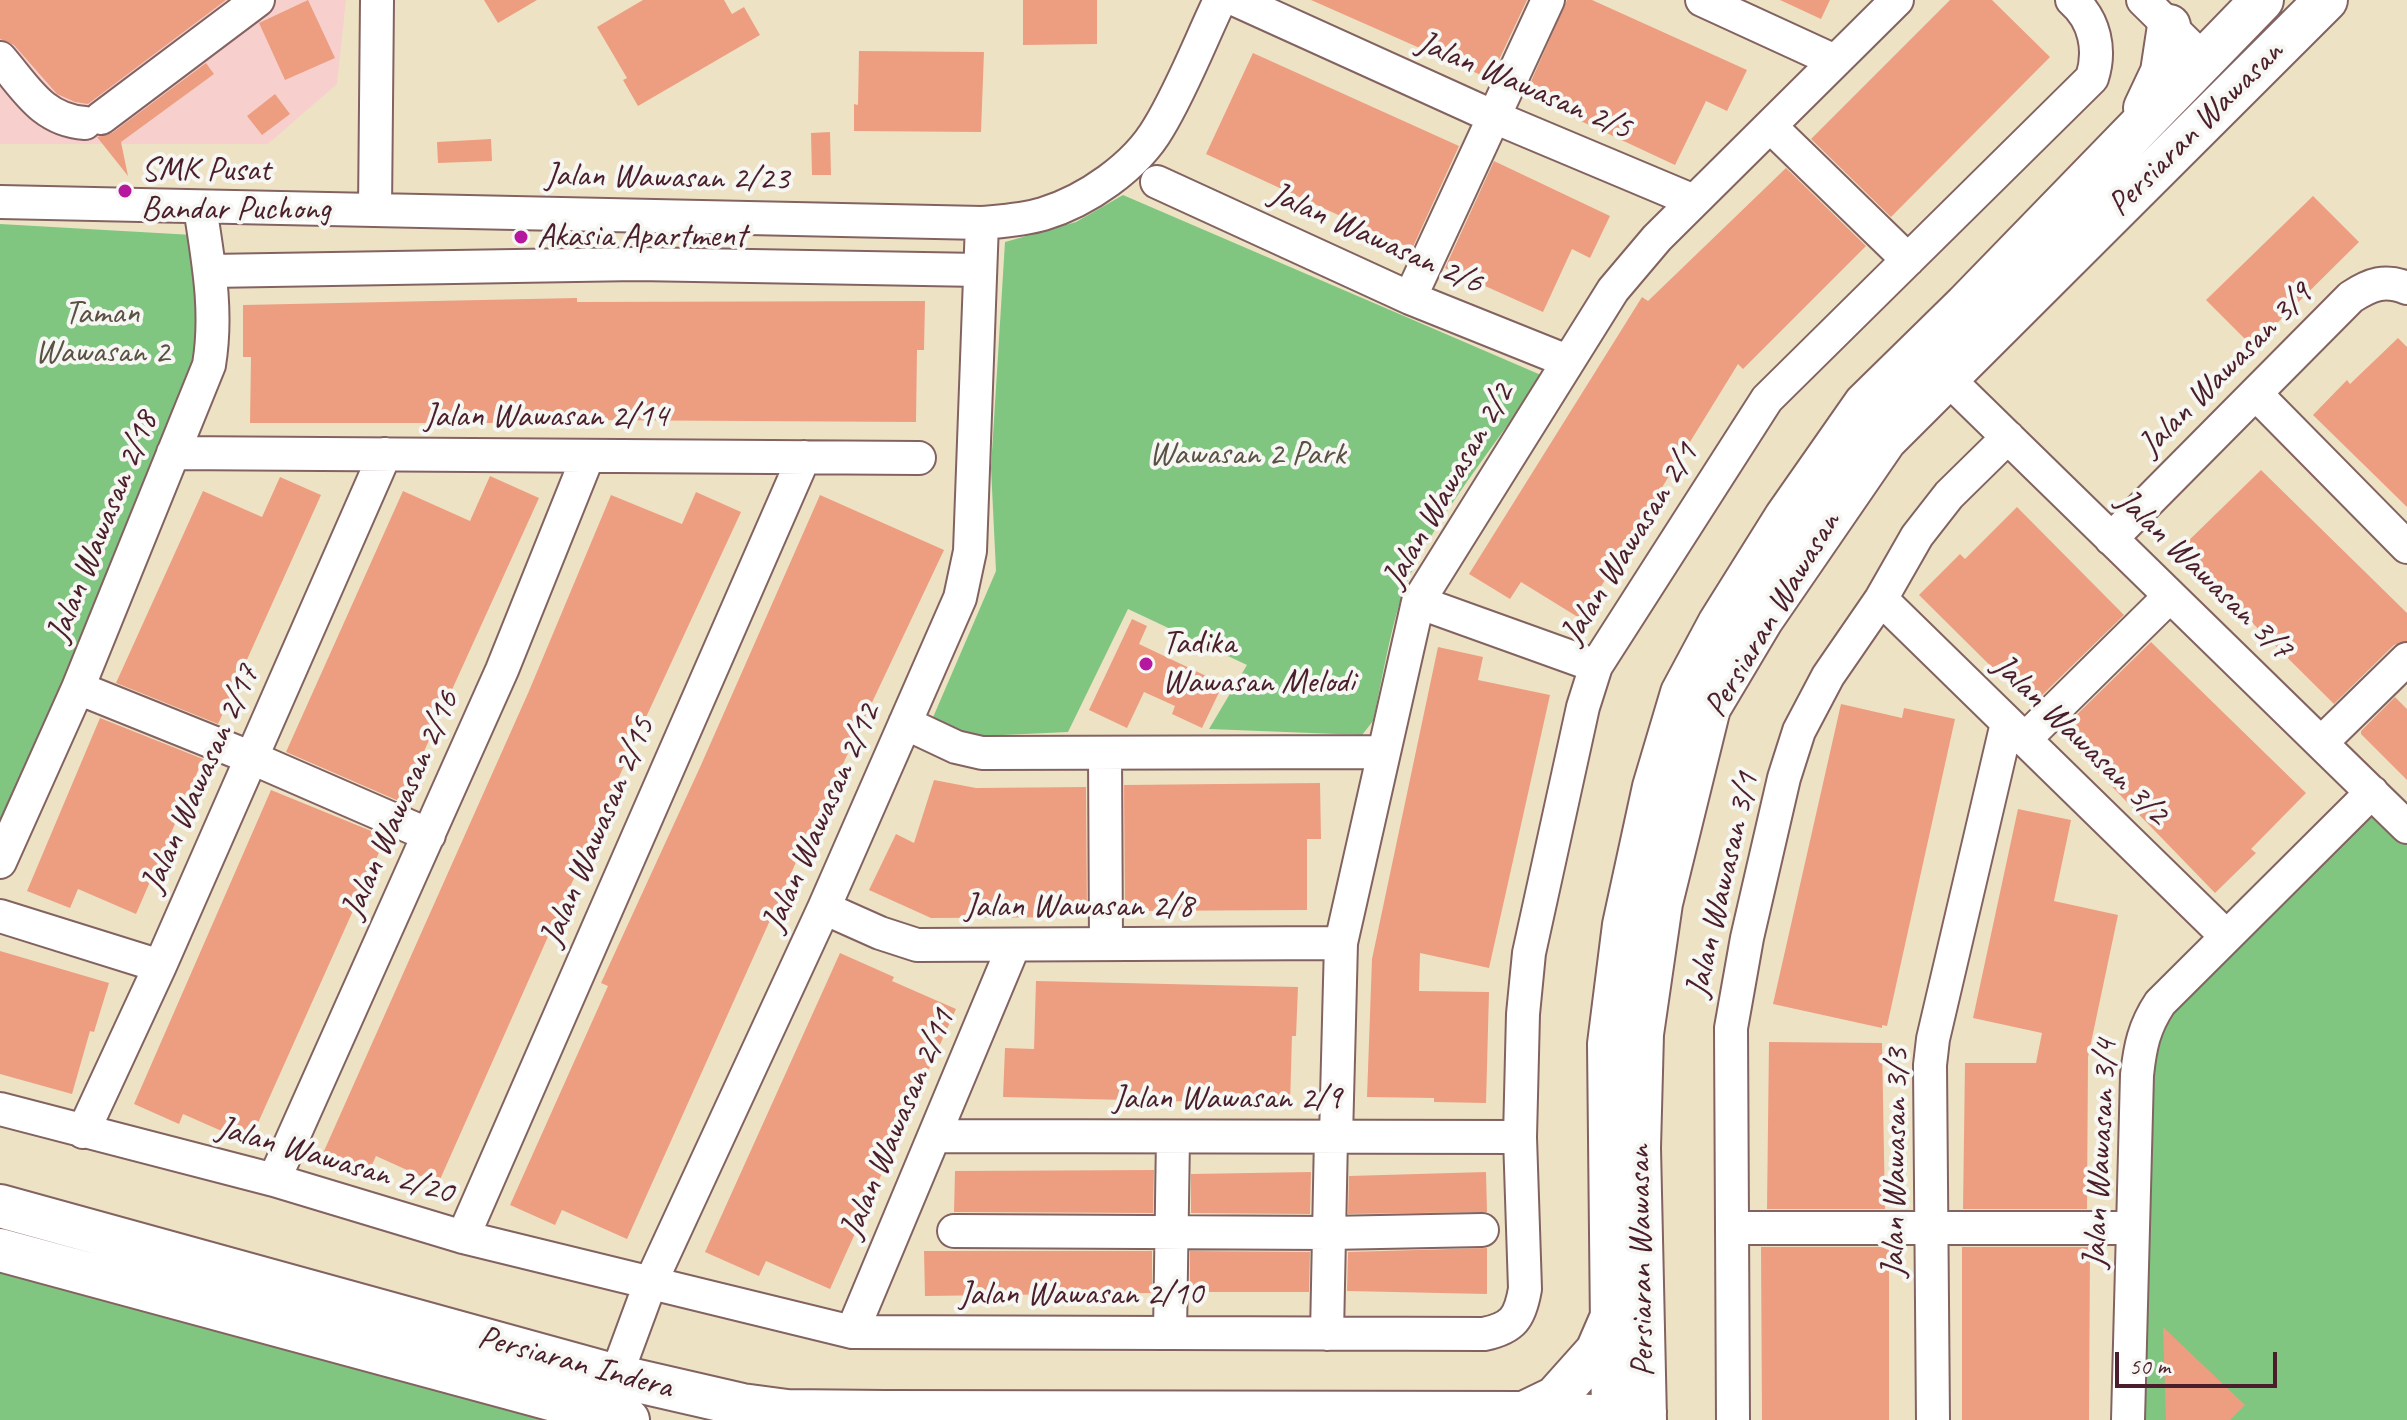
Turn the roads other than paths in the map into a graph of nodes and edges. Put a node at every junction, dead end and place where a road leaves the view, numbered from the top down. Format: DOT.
graph roads {
  1 [pos="258,0"];
  2 [pos="377,0"];
  3 [pos="1220,0"];
  4 [pos="1236,0"];
  5 [pos="1548,0"];
  6 [pos="1702,0"];
  7 [pos="1897,0"];
  8 [pos="2072,0"];
  9 [pos="2262,0"];
  10 [pos="2326,0"];
  11 [pos="2156,13"];
  12 [pos="2267,57"];
  13 [pos="0,58"];
  14 [pos="2203,59"];
  15 [pos="1835,61"];
  16 [pos="1494,117"];
  17 [pos="2201,124"];
  18 [pos="1770,126"];
  19 [pos="2128,136"];
  20 [pos="1157,182"];
  21 [pos="1694,201"];
  22 [pos="0,202"];
  23 [pos="200,207"];
  24 [pos="375,210"];
  25 [pos="982,223"];
  26 [pos="1908,260"];
  27 [pos="980,270"];
  28 [pos="210,271"];
  29 [pos="2407,288"];
  30 [pos="1410,298"];
  31 [pos="1966,305"];
  32 [pos="1567,361"];
  33 [pos="1947,378"];
  34 [pos="2256,394"];
  35 [pos="1865,404"];
  36 [pos="2008,437"];
  37 [pos="173,453"];
  38 [pos="385,454"];
  39 [pos="588,456"];
  40 [pos="804,457"];
  41 [pos="919,458"];
  42 [pos="2111,539"];
  43 [pos="2407,547"];
  44 [pos="2170,596"];
  45 [pos="1881,599"];
  46 [pos="1418,602"];
  47 [pos="2407,659"];
  48 [pos="1596,666"];
  49 [pos="78,688"];
  50 [pos="905,723"];
  51 [pos="2016,731"];
  52 [pos="2322,742"];
  53 [pos="1383,752"];
  54 [pos="1105,754"];
  55 [pos="252,758"];
  56 [pos="2372,792"];
  57 [pos="2407,827"];
  58 [pos="429,835"];
  59 [pos="0,862"];
  60 [pos="824,908"];
  61 [pos="0,916"];
  62 [pos="2226,936"];
  63 [pos="1341,943"];
  64 [pos="1106,944"];
  65 [pos="1014,945"];
  66 [pos="160,966"];
  67 [pos="0,1109"];
  68 [pos="83,1132"];
  69 [pos="934,1136"];
  70 [pos="1173,1137"];
  71 [pos="1334,1137"];
  72 [pos="1520,1137"];
  73 [pos="274,1180"];
  74 [pos="0,1206"];
  75 [pos="1732,1228"];
  76 [pos="1931,1228"];
  77 [pos="2133,1228"];
  78 [pos="1482,1230"];
  79 [pos="954,1231"];
  80 [pos="1171,1232"];
  81 [pos="1329,1233"];
  82 [pos="463,1237"];
  83 [pos="0,1250"];
  84 [pos="650,1284"];
  85 [pos="1514,1321"];
  86 [pos="1610,1321"];
  87 [pos="852,1332"];
  88 [pos="1170,1333"];
  89 [pos="1327,1334"];
  90 [pos="615,1403"];
  91 [pos="1524,1413"];
  92 [pos="1629,1417"];
  93 [pos="1733,1420"];
  94 [pos="1933,1420"];
  95 [pos="2128,1420"];
  1 -- 13 [label="street"];
  2 -- 24 [label="street"];
  3 -- 25 [label="street, Jalan Wawasan 2/23"];
  4 -- 16 [label="street, Jalan Wawasan 2/5"];
  5 -- 16 [label="street"];
  6 -- 15 [label="street"];
  7 -- 15 [label="street, Jalan Wawasan 2/2"];
  8 -- 26 [label="street, Jalan Wawasan 2/1"];
  9 -- 14 [label="main road, Persiaran Wawasan"];
  10 -- 12 [label="main road, Persiaran Wawasan"];
  11 -- 14 [label="street"];
  11 -- 19 [label="main road"];
  12 -- 14 [label="main road"];
  12 -- 17 [label="main road, Persiaran Wawasan"];
  14 -- 17 [label="main road"];
  14 -- 19 [label="main road, Persiaran Wawasan"];
  15 -- 18 [label="street, Jalan Wawasan 2/2"];
  16 -- 21 [label="street, Jalan Wawasan 2/5"];
  16 -- 30 [label="street"];
  17 -- 33 [label="main road, Persiaran Wawasan"];
  18 -- 21 [label="street, Jalan Wawasan 2/2"];
  18 -- 26 [label="street"];
  19 -- 31 [label="main road, Persiaran Wawasan"];
  20 -- 30 [label="street, Jalan Wawasan 2/6"];
  21 -- 32 [label="street, Jalan Wawasan 2/2"];
  22 -- 23 [label="street, Jalan Wawasan 2/23"];
  23 -- 24 [label="street, Jalan Wawasan 2/23"];
  23 -- 28 [label="street, Jalan Wawasan 2/18"];
  24 -- 25 [label="street, Jalan Wawasan 2/23"];
  25 -- 27 [label="street, Jalan Wawasan 2/12"];
  26 -- 48 [label="street, Jalan Wawasan 2/1"];
  27 -- 28 [label="street"];
  27 -- 50 [label="street, Jalan Wawasan 2/12"];
  28 -- 37 [label="street, Jalan Wawasan 2/18"];
  29 -- 34 [label="street, Jalan Wawasan 3/9"];
  30 -- 32 [label="street, Jalan Wawasan 2/6"];
  31 -- 33 [label="main road"];
  31 -- 35 [label="main road, Persiaran Wawasan"];
  32 -- 46 [label="street, Jalan Wawasan 2/2"];
  33 -- 35 [label="main road"];
  33 -- 36 [label="street, Jalan Wawasan 3/7"];
  33 -- 92 [label="main road, Persiaran Wawasan"];
  34 -- 42 [label="street, Jalan Wawasan 3/9"];
  34 -- 43 [label="street"];
  35 -- 86 [label="main road, Persiaran Wawasan"];
  36 -- 42 [label="street, Jalan Wawasan 3/7"];
  36 -- 45 [label="street, Jalan Wawasan 3/1"];
  37 -- 38 [label="street, Jalan Wawasan 2/14"];
  37 -- 49 [label="street, Jalan Wawasan 2/18"];
  38 -- 39 [label="street, Jalan Wawasan 2/14"];
  38 -- 55 [label="street, Jalan Wawasan 2/17"];
  39 -- 40 [label="street, Jalan Wawasan 2/14"];
  39 -- 58 [label="street, Jalan Wawasan 2/16"];
  40 -- 41 [label="street, Jalan Wawasan 2/14"];
  40 -- 82 [label="street, Jalan Wawasan 2/15"];
  42 -- 44 [label="street, Jalan Wawasan 3/7"];
  44 -- 51 [label="street"];
  44 -- 52 [label="street, Jalan Wawasan 3/7"];
  45 -- 51 [label="street, Jalan Wawasan 3/2"];
  45 -- 75 [label="street, Jalan Wawasan 3/1"];
  46 -- 48 [label="street"];
  46 -- 53 [label="street, Jalan Wawasan 2/2"];
  47 -- 52 [label="street"];
  48 -- 72 [label="street, Jalan Wawasan 2/1"];
  49 -- 55 [label="street"];
  49 -- 59 [label="street, Jalan Wawasan 2/18"];
  50 -- 54 [label="street"];
  50 -- 60 [label="street, Jalan Wawasan 2/12"];
  51 -- 62 [label="street, Jalan Wawasan 3/2"];
  51 -- 76 [label="street, Jalan Wawasan 3/3"];
  52 -- 56 [label="street, Jalan Wawasan 3/7"];
  53 -- 54 [label="street"];
  53 -- 63 [label="street, Jalan Wawasan 2/2"];
  54 -- 64 [label="street"];
  55 -- 58 [label="street"];
  55 -- 66 [label="street, Jalan Wawasan 2/17"];
  56 -- 57 [label="street, Jalan Wawasan 3/7"];
  56 -- 62 [label="street, Jalan Wawasan 3/4"];
  58 -- 73 [label="street, Jalan Wawasan 2/16"];
  60 -- 65 [label="street, Jalan Wawasan 2/8"];
  60 -- 84 [label="street, Jalan Wawasan 2/12"];
  61 -- 66 [label="street"];
  62 -- 77 [label="street, Jalan Wawasan 3/4"];
  63 -- 64 [label="street, Jalan Wawasan 2/8"];
  63 -- 71 [label="street, Jalan Wawasan 2/2"];
  64 -- 65 [label="street, Jalan Wawasan 2/8"];
  65 -- 69 [label="street, Jalan Wawasan 2/11"];
  66 -- 68 [label="street, Jalan Wawasan 2/17"];
  67 -- 68 [label="street, Jalan Wawasan 2/20"];
  68 -- 73 [label="street, Jalan Wawasan 2/20"];
  69 -- 70 [label="street, Jalan Wawasan 2/9"];
  69 -- 87 [label="street, Jalan Wawasan 2/11"];
  70 -- 71 [label="street, Jalan Wawasan 2/9"];
  70 -- 80 [label="street"];
  71 -- 72 [label="street, Jalan Wawasan 2/9"];
  71 -- 81 [label="street, Jalan Wawasan 2/2"];
  72 -- 85 [label="street, Jalan Wawasan 2/1"];
  73 -- 82 [label="street, Jalan Wawasan 2/20"];
  74 -- 90 [label="main road, Persiaran Indera"];
  75 -- 76 [label="street"];
  75 -- 93 [label="street, Jalan Wawasan 3/1"];
  76 -- 77 [label="street"];
  76 -- 94 [label="street, Jalan Wawasan 3/3"];
  77 -- 95 [label="street, Jalan Wawasan 3/4"];
  78 -- 81 [label="street"];
  79 -- 80 [label="street"];
  80 -- 81 [label="street"];
  80 -- 88 [label="street"];
  81 -- 89 [label="street, Jalan Wawasan 2/2"];
  82 -- 84 [label="street, Jalan Wawasan 2/20"];
  83 -- 90 [label="main road, Persiaran Indera"];
  84 -- 87 [label="street, Jalan Wawasan 2/10"];
  84 -- 90 [label="street, Jalan Wawasan 2/12"];
  85 -- 89 [label="street, Jalan Wawasan 2/10"];
  86 -- 91 [label="main road"];
  86 -- 92 [label="main road, Persiaran Wawasan"];
  87 -- 88 [label="street, Jalan Wawasan 2/10"];
  88 -- 89 [label="street, Jalan Wawasan 2/10"];
  90 -- 91 [label="main road, Persiaran Indera"];
  91 -- 92 [label="main road, Persiaran Indera"];
}
